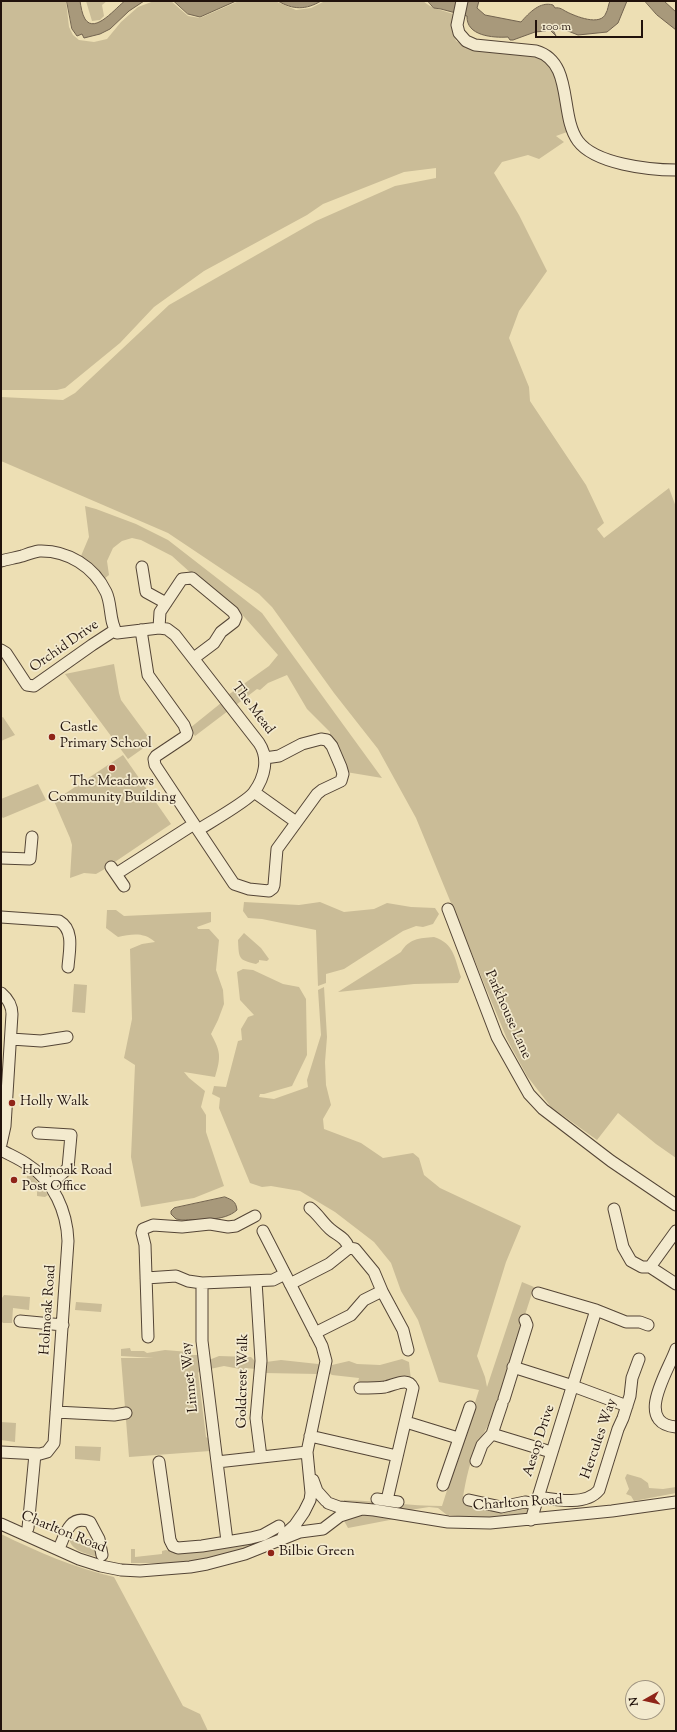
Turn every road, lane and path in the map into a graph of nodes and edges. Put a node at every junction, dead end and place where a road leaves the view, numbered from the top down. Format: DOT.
graph roads {
  1 [pos="462,1"];
  2 [pos="676,170"];
  3 [pos="1,561"];
  4 [pos="142,567"];
  5 [pos="166,603"];
  6 [pos="159,628"];
  7 [pos="115,630"];
  8 [pos="141,630"];
  9 [pos="1,650"];
  10 [pos="194,658"];
  11 [pos="266,758"];
  12 [pos="254,792"];
  13 [pos="296,822"];
  14 [pos="196,827"];
  15 [pos="32,837"];
  16 [pos="1,858"];
  17 [pos="124,886"];
  18 [pos="448,909"];
  19 [pos="1,917"];
  20 [pos="68,968"];
  21 [pos="1,993"];
  22 [pos="67,1037"];
  23 [pos="11,1039"];
  24 [pos="38,1133"];
  25 [pos="1,1144"];
  26 [pos="1,1150"];
  27 [pos="50,1185"];
  28 [pos="676,1204"];
  29 [pos="310,1208"];
  30 [pos="614,1209"];
  31 [pos="255,1216"];
  32 [pos="263,1231"];
  33 [pos="676,1231"];
  34 [pos="349,1248"];
  35 [pos="650,1267"];
  36 [pos="146,1278"];
  37 [pos="288,1279"];
  38 [pos="256,1281"];
  39 [pos="202,1283"];
  40 [pos="676,1284"];
  41 [pos="382,1291"];
  42 [pos="538,1293"];
  43 [pos="596,1310"];
  44 [pos="20,1320"];
  45 [pos="525,1320"];
  46 [pos="63,1325"];
  47 [pos="648,1325"];
  48 [pos="315,1333"];
  49 [pos="148,1337"];
  50 [pos="676,1349"];
  51 [pos="408,1350"];
  52 [pos="639,1358"];
  53 [pos="514,1367"];
  54 [pos="573,1386"];
  55 [pos="360,1388"];
  56 [pos="627,1406"];
  57 [pos="470,1407"];
  58 [pos="56,1412"];
  59 [pos="126,1413"];
  60 [pos="406,1422"];
  61 [pos="676,1427"];
  62 [pos="492,1434"];
  63 [pos="310,1436"];
  64 [pos="458,1438"];
  65 [pos="1,1452"];
  66 [pos="307,1452"];
  67 [pos="551,1452"];
  68 [pos="35,1454"];
  69 [pos="260,1456"];
  70 [pos="397,1456"];
  71 [pos="476,1461"];
  72 [pos="159,1462"];
  73 [pos="217,1462"];
  74 [pos="309,1470"];
  75 [pos="443,1485"];
  76 [pos="387,1500"];
  77 [pos="469,1500"];
  78 [pos="537,1501"];
  79 [pos="327,1502"];
  80 [pos="676,1502"];
  81 [pos="305,1509"];
  82 [pos="362,1509"];
  83 [pos="531,1520"];
  84 [pos="331,1522"];
  85 [pos="1,1524"];
  86 [pos="280,1526"];
  87 [pos="28,1528"];
  88 [pos="317,1529"];
  89 [pos="227,1541"];
  90 [pos="278,1541"];
  91 [pos="59,1550"];
  92 [pos="102,1555"];
  1 -- 2 [label="street"];
  3 -- 7 [label="street"];
  4 -- 5 [label="street"];
  5 -- 6 [label="street"];
  5 -- 10 [label="street"];
  6 -- 8 [label="street"];
  6 -- 10 [label="street, The Mead"];
  7 -- 8 [label="street"];
  7 -- 9 [label="street, Orchid Drive"];
  8 -- 14 [label="street"];
  10 -- 11 [label="street, The Mead"];
  11 -- 12 [label="street, The Mead"];
  11 -- 13 [label="street"];
  12 -- 13 [label="street"];
  12 -- 14 [label="street"];
  13 -- 14 [label="street"];
  14 -- 17 [label="street"];
  15 -- 16 [label="street"];
  18 -- 28 [label="street, Parkhouse Lane"];
  19 -- 20 [label="street"];
  21 -- 23 [label="street"];
  22 -- 23 [label="street"];
  23 -- 25 [label="street"];
  24 -- 27 [label="street"];
  26 -- 27 [label="street, Holmoak Road"];
  27 -- 46 [label="street, Holmoak Road"];
  29 -- 34 [label="street"];
  30 -- 35 [label="street"];
  31 -- 36 [label="street"];
  32 -- 37 [label="street"];
  33 -- 35 [label="street"];
  34 -- 37 [label="street"];
  34 -- 41 [label="street"];
  35 -- 40 [label="street"];
  36 -- 39 [label="street"];
  36 -- 49 [label="street"];
  37 -- 38 [label="street"];
  37 -- 48 [label="street"];
  38 -- 39 [label="street"];
  38 -- 69 [label="street, Goldcrest Walk"];
  39 -- 73 [label="street, Linnet Way"];
  41 -- 48 [label="street"];
  41 -- 51 [label="street"];
  42 -- 43 [label="street"];
  43 -- 47 [label="street"];
  43 -- 54 [label="street, Aesop Drive"];
  44 -- 46 [label="street"];
  45 -- 53 [label="street"];
  46 -- 58 [label="street, Holmoak Road"];
  48 -- 63 [label="street"];
  50 -- 61 [label="street"];
  52 -- 56 [label="street, Hercules Way"];
  53 -- 54 [label="street"];
  53 -- 62 [label="street"];
  54 -- 56 [label="street"];
  54 -- 67 [label="street, Aesop Drive"];
  55 -- 60 [label="street"];
  56 -- 78 [label="street, Hercules Way"];
  57 -- 64 [label="street"];
  58 -- 59 [label="street"];
  58 -- 68 [label="street, Holmoak Road"];
  60 -- 64 [label="street"];
  60 -- 70 [label="street"];
  62 -- 67 [label="street"];
  62 -- 71 [label="street"];
  63 -- 66 [label="street"];
  63 -- 70 [label="street"];
  64 -- 75 [label="street"];
  65 -- 68 [label="street, Holmoak Road"];
  66 -- 69 [label="street"];
  66 -- 74 [label="street"];
  67 -- 78 [label="street, Aesop Drive"];
  68 -- 87 [label="street"];
  69 -- 73 [label="street"];
  70 -- 76 [label="street"];
  72 -- 89 [label="street"];
  73 -- 89 [label="street, Linnet Way"];
  74 -- 79 [label="street"];
  74 -- 81 [label="street"];
  77 -- 78 [label="street"];
  78 -- 83 [label="street, Aesop Drive"];
  79 -- 81 [label="street, Charlton Road"];
  79 -- 82 [label="street, Charlton Road"];
  79 -- 84 [label="street"];
  80 -- 83 [label="street, Charlton Road"];
  81 -- 88 [label="street"];
  81 -- 90 [label="street, Charlton Road"];
  82 -- 83 [label="street, Charlton Road"];
  82 -- 84 [label="street, Charlton Road"];
  84 -- 88 [label="street, Charlton Road"];
  85 -- 91 [label="street, Charlton Road"];
  86 -- 89 [label="street"];
  88 -- 90 [label="street, Charlton Road"];
  90 -- 91 [label="street, Charlton Road"];
  91 -- 92 [label="street"];
}
